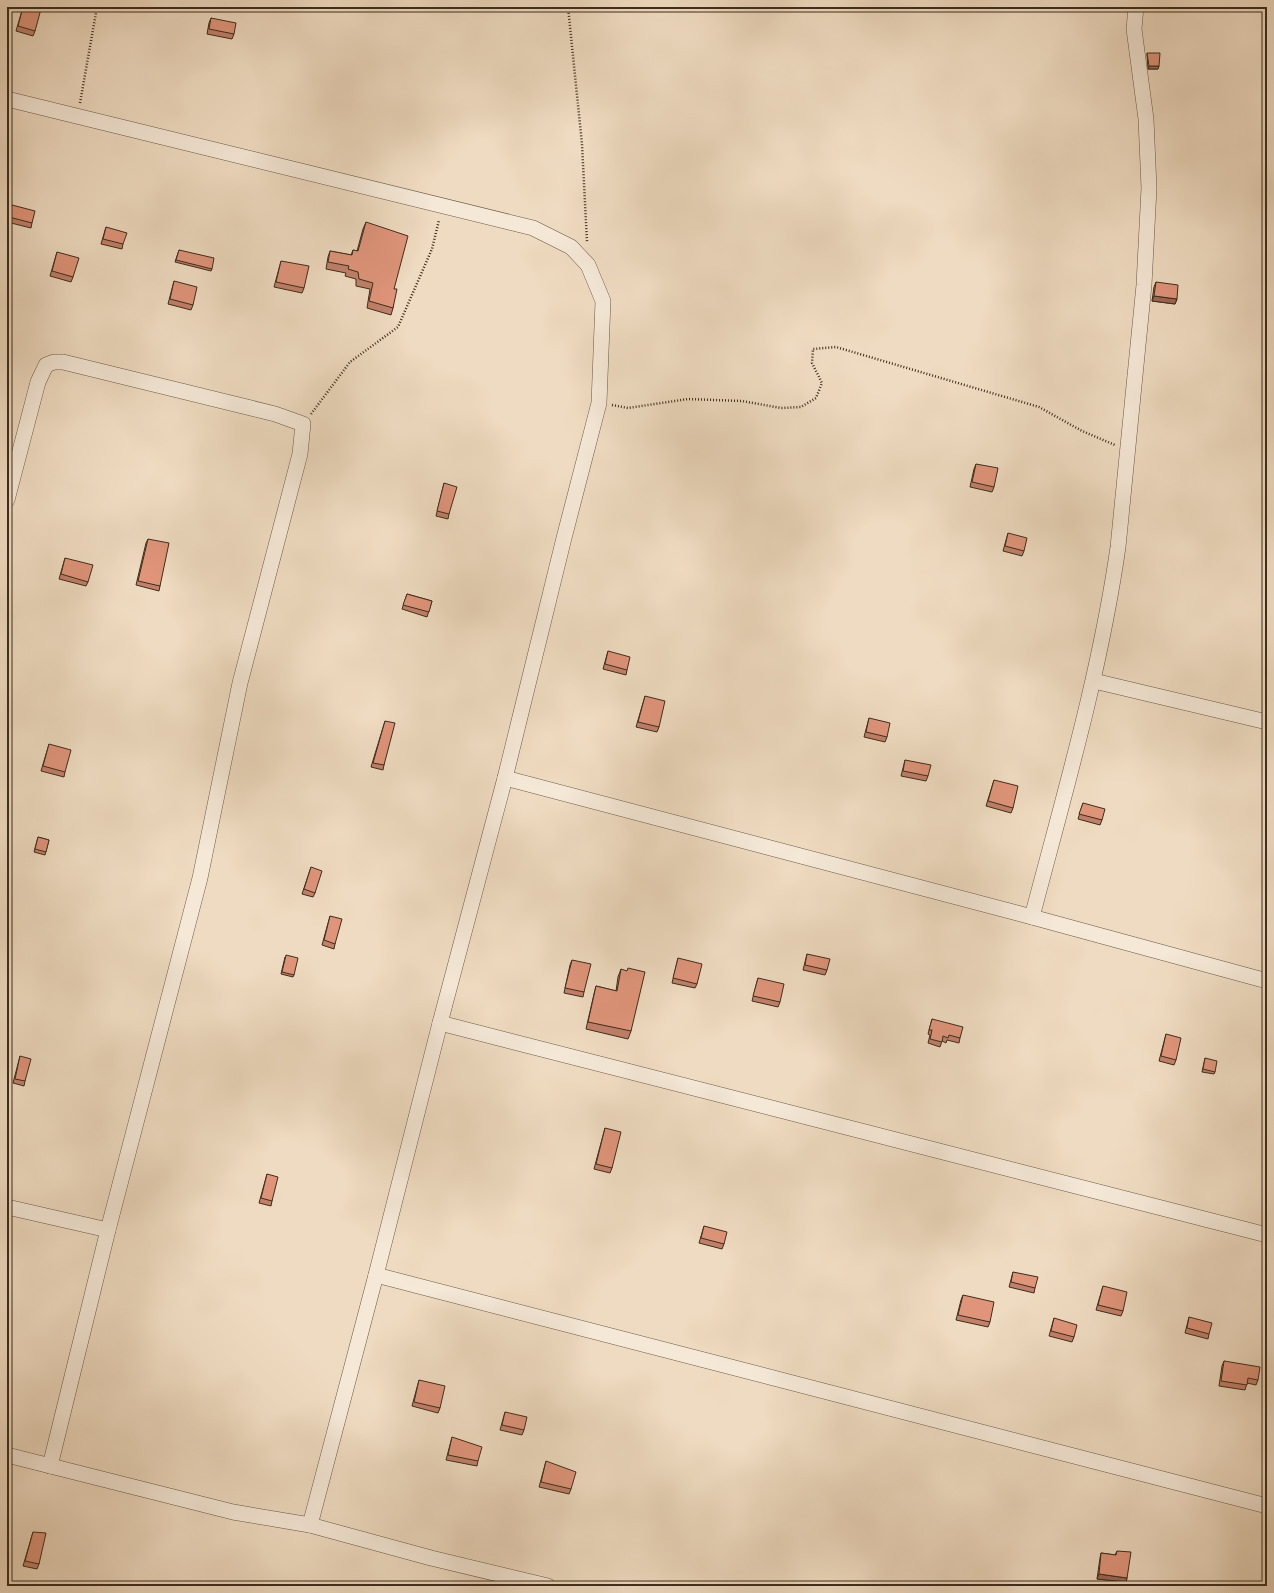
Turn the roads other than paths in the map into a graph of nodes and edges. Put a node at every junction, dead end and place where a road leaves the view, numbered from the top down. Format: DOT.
graph roads {
  1 [pos="1136,7"];
  2 [pos="7,99"];
  3 [pos="7,500"];
  4 [pos="1094,681"];
  5 [pos="1267,722"];
  6 [pos="505,778"];
  7 [pos="1032,917"];
  8 [pos="1267,981"];
  9 [pos="440,1023"];
  10 [pos="7,1206"];
  11 [pos="108,1230"];
  12 [pos="1267,1235"];
  13 [pos="376,1275"];
  14 [pos="7,1455"];
  15 [pos="50,1466"];
  16 [pos="1267,1506"];
  17 [pos="310,1525"];
  18 [pos="548,1586"];
  1 -- 4 [label="street"];
  2 -- 6 [label="street"];
  3 -- 11 [label="street"];
  4 -- 5 [label="street"];
  4 -- 7 [label="street"];
  6 -- 7 [label="street"];
  6 -- 9 [label="street"];
  7 -- 8 [label="street"];
  9 -- 12 [label="street"];
  9 -- 13 [label="street"];
  10 -- 11 [label="street"];
  11 -- 15 [label="street"];
  13 -- 16 [label="street"];
  13 -- 17 [label="street"];
  14 -- 15 [label="street"];
  15 -- 17 [label="street"];
  17 -- 18 [label="street"];
}
